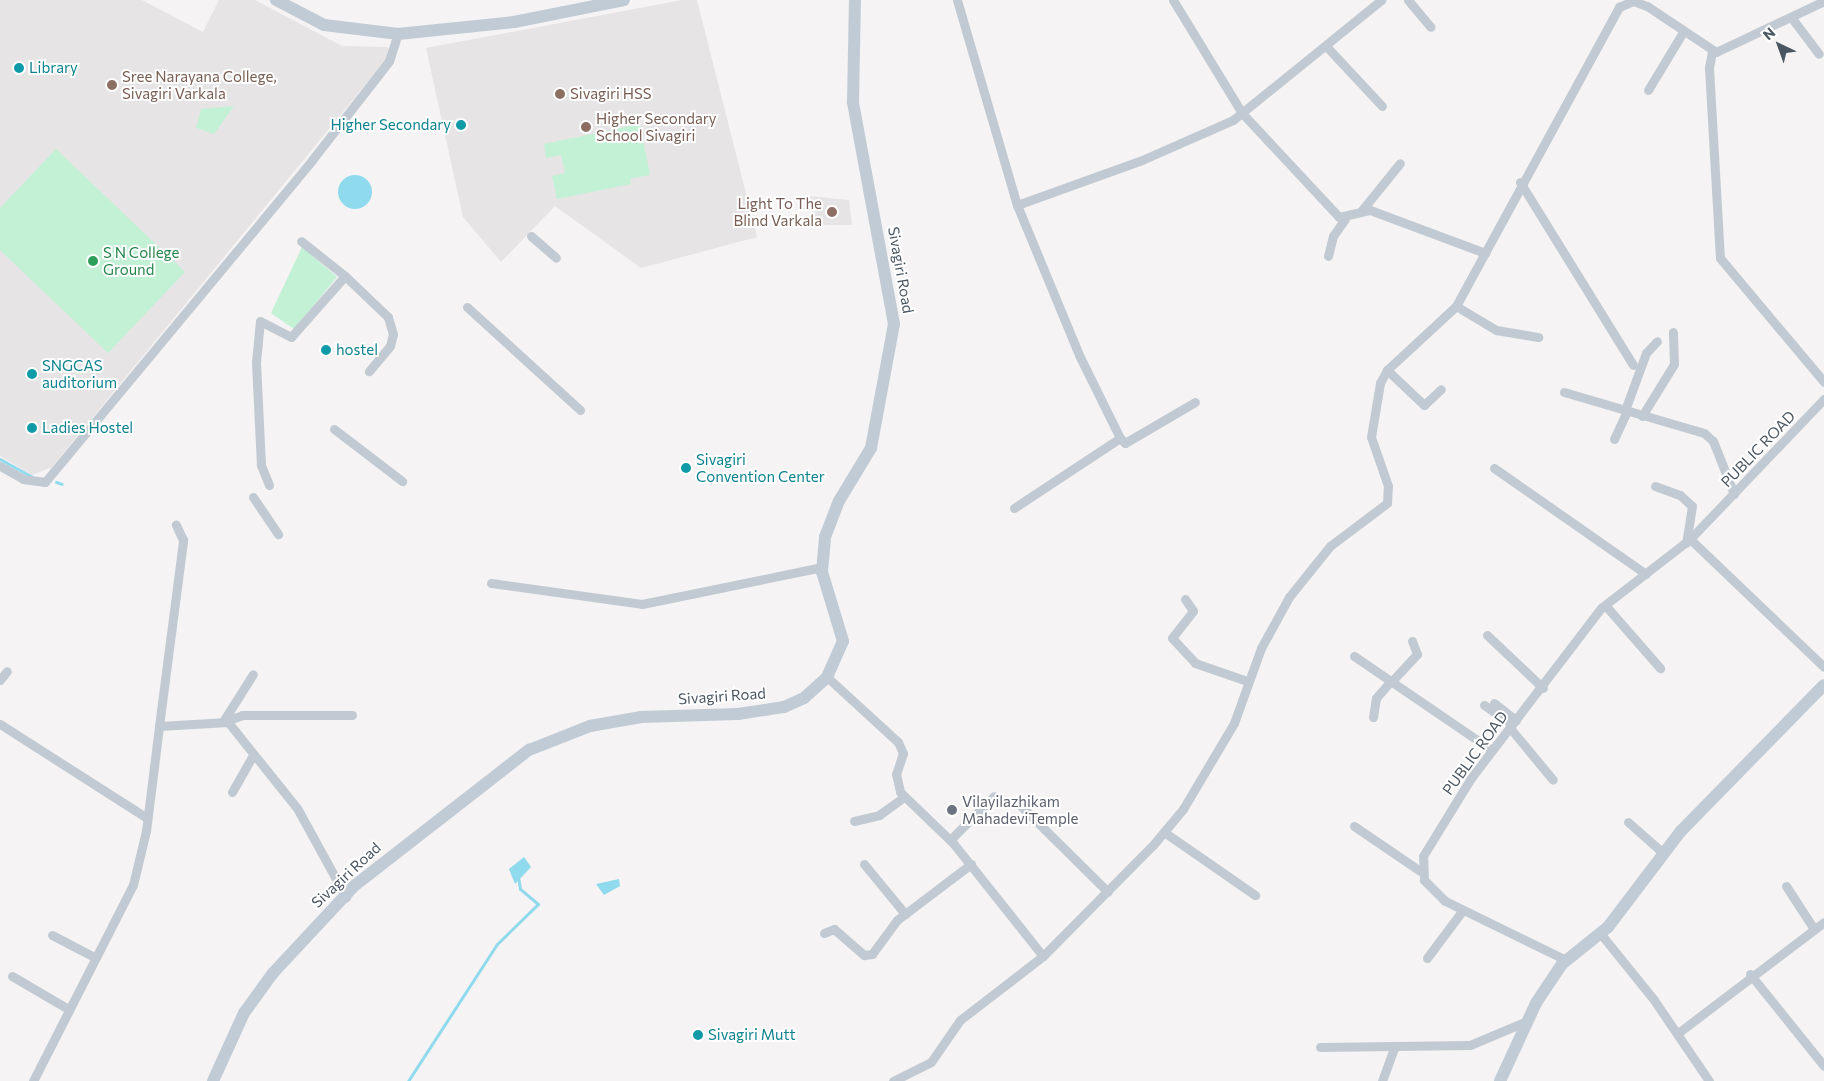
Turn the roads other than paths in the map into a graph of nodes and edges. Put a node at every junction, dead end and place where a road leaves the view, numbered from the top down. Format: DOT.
graph roads {
  1 [pos="276,0"];
  2 [pos="624,0"];
  3 [pos="854,0"];
  4 [pos="957,0"];
  5 [pos="1173,0"];
  6 [pos="1381,0"];
  7 [pos="1408,0"];
  8 [pos="1824,1"];
  9 [pos="1649,4"];
  10 [pos="1790,17"];
  11 [pos="1431,27"];
  12 [pos="1683,32"];
  13 [pos="398,34"];
  14 [pos="1326,46"];
  15 [pos="1712,52"];
  16 [pos="1820,54"];
  17 [pos="1648,90"];
  18 [pos="1382,106"];
  19 [pos="1242,113"];
  20 [pos="1400,162"];
  21 [pos="1520,182"];
  22 [pos="1017,204"];
  23 [pos="1362,210"];
  24 [pos="1345,219"];
  25 [pos="531,236"];
  26 [pos="301,241"];
  27 [pos="1486,253"];
  28 [pos="1328,256"];
  29 [pos="556,258"];
  30 [pos="344,276"];
  31 [pos="1456,306"];
  32 [pos="467,307"];
  33 [pos="1674,332"];
  34 [pos="1538,337"];
  35 [pos="1657,342"];
  36 [pos="1633,365"];
  37 [pos="1387,370"];
  38 [pos="369,371"];
  39 [pos="1824,382"];
  40 [pos="1441,389"];
  41 [pos="1564,392"];
  42 [pos="1824,399"];
  43 [pos="1195,402"];
  44 [pos="580,410"];
  45 [pos="1626,411"];
  46 [pos="1642,416"];
  47 [pos="334,429"];
  48 [pos="1120,438"];
  49 [pos="1614,439"];
  50 [pos="0,466"];
  51 [pos="1494,468"];
  52 [pos="402,481"];
  53 [pos="269,485"];
  54 [pos="1655,486"];
  55 [pos="1734,494"];
  56 [pos="253,497"];
  57 [pos="1014,508"];
  58 [pos="176,525"];
  59 [pos="278,534"];
  60 [pos="1688,541"];
  61 [pos="822,566"];
  62 [pos="1646,574"];
  63 [pos="491,583"];
  64 [pos="1185,599"];
  65 [pos="1605,605"];
  66 [pos="1487,635"];
  67 [pos="1412,641"];
  68 [pos="1354,656"];
  69 [pos="1824,667"];
  70 [pos="1660,668"];
  71 [pos="7,671"];
  72 [pos="254,674"];
  73 [pos="827,677"];
  74 [pos="0,680"];
  75 [pos="1247,681"];
  76 [pos="1392,681"];
  77 [pos="1824,685"];
  78 [pos="1543,688"];
  79 [pos="1494,703"];
  80 [pos="1484,705"];
  81 [pos="352,715"];
  82 [pos="1373,717"];
  83 [pos="224,721"];
  84 [pos="0,724"];
  85 [pos="1512,724"];
  86 [pos="159,726"];
  87 [pos="1492,750"];
  88 [pos="253,756"];
  89 [pos="1553,780"];
  90 [pos="232,792"];
  91 [pos="994,796"];
  92 [pos="904,797"];
  93 [pos="1021,806"];
  94 [pos="144,816"];
  95 [pos="854,821"];
  96 [pos="1628,822"];
  97 [pos="1354,826"];
  98 [pos="1164,832"];
  99 [pos="950,840"];
  100 [pos="1663,853"];
  101 [pos="864,864"];
  102 [pos="971,864"];
  103 [pos="1420,870"];
  104 [pos="1786,886"];
  105 [pos="1108,892"];
  106 [pos="1256,895"];
  107 [pos="346,897"];
  108 [pos="1462,911"];
  109 [pos="905,914"];
  110 [pos="1824,922"];
  111 [pos="1814,929"];
  112 [pos="824,933"];
  113 [pos="1600,933"];
  114 [pos="52,935"];
  115 [pos="1043,956"];
  116 [pos="94,957"];
  117 [pos="1427,958"];
  118 [pos="1566,960"];
  119 [pos="1750,974"];
  120 [pos="12,976"];
  121 [pos="68,1009"];
  122 [pos="1528,1021"];
  123 [pos="1678,1033"];
  124 [pos="1320,1047"];
  125 [pos="1394,1048"];
  126 [pos="1824,1066"];
  127 [pos="33,1081"];
  128 [pos="213,1081"];
  129 [pos="893,1081"];
  130 [pos="1382,1081"];
  131 [pos="1500,1081"];
  132 [pos="1709,1081"];
  1 -- 13 [label="main road"];
  2 -- 13 [label="main road"];
  3 -- 61 [label="main road, Sivagiri Road"];
  4 -- 22 [label="street"];
  5 -- 19 [label="street"];
  6 -- 14 [label="street"];
  7 -- 11 [label="street"];
  8 -- 10 [label="street"];
  9 -- 12 [label="street"];
  9 -- 21 [label="street"];
  10 -- 15 [label="street"];
  10 -- 16 [label="street"];
  12 -- 15 [label="street"];
  12 -- 17 [label="street"];
  13 -- 50 [label="street"];
  14 -- 18 [label="street"];
  14 -- 19 [label="street"];
  15 -- 39 [label="street"];
  19 -- 22 [label="street"];
  19 -- 24 [label="street"];
  20 -- 23 [label="street"];
  21 -- 27 [label="street"];
  21 -- 36 [label="street"];
  22 -- 48 [label="street"];
  23 -- 24 [label="street"];
  23 -- 27 [label="street"];
  24 -- 28 [label="street"];
  25 -- 29 [label="street"];
  26 -- 30 [label="street"];
  27 -- 31 [label="street"];
  30 -- 38 [label="street"];
  30 -- 53 [label="street"];
  31 -- 34 [label="street"];
  31 -- 37 [label="street"];
  32 -- 44 [label="street"];
  33 -- 46 [label="street"];
  35 -- 45 [label="street"];
  37 -- 40 [label="street"];
  37 -- 75 [label="street"];
  41 -- 45 [label="street"];
  42 -- 55 [label="street, PUBLIC ROAD"];
  43 -- 48 [label="street"];
  45 -- 46 [label="street"];
  45 -- 49 [label="street"];
  46 -- 55 [label="street"];
  47 -- 52 [label="street"];
  48 -- 57 [label="street"];
  51 -- 62 [label="street"];
  54 -- 60 [label="street"];
  55 -- 60 [label="street, PUBLIC ROAD"];
  56 -- 59 [label="street"];
  58 -- 86 [label="street"];
  60 -- 62 [label="street, PUBLIC ROAD"];
  60 -- 69 [label="street"];
  61 -- 63 [label="street"];
  61 -- 73 [label="main road, Sivagiri Road"];
  62 -- 65 [label="street, PUBLIC ROAD"];
  64 -- 75 [label="street"];
  65 -- 70 [label="street"];
  65 -- 78 [label="street, PUBLIC ROAD"];
  66 -- 78 [label="street"];
  67 -- 76 [label="street"];
  68 -- 76 [label="street"];
  71 -- 74 [label="street"];
  72 -- 83 [label="street"];
  73 -- 92 [label="street"];
  73 -- 107 [label="main road, Sivagiri Road"];
  75 -- 98 [label="street"];
  76 -- 82 [label="street"];
  76 -- 87 [label="street"];
  77 -- 100 [label="main road"];
  78 -- 85 [label="street, PUBLIC ROAD"];
  79 -- 85 [label="street"];
  80 -- 85 [label="street"];
  81 -- 83 [label="street"];
  83 -- 86 [label="street"];
  83 -- 88 [label="street"];
  84 -- 94 [label="street"];
  85 -- 87 [label="street, PUBLIC ROAD"];
  85 -- 89 [label="street"];
  86 -- 116 [label="street"];
  87 -- 103 [label="street, PUBLIC ROAD"];
  88 -- 90 [label="street"];
  88 -- 107 [label="street"];
  91 -- 99 [label="street"];
  92 -- 95 [label="street"];
  92 -- 99 [label="street"];
  93 -- 105 [label="street"];
  96 -- 100 [label="street"];
  97 -- 103 [label="street"];
  98 -- 105 [label="street"];
  98 -- 106 [label="street"];
  99 -- 102 [label="street"];
  100 -- 113 [label="main road"];
  101 -- 109 [label="street"];
  102 -- 109 [label="street"];
  102 -- 115 [label="street"];
  103 -- 108 [label="street"];
  104 -- 111 [label="street"];
  105 -- 115 [label="street"];
  107 -- 128 [label="main road, Sivagiri Road"];
  108 -- 117 [label="street"];
  108 -- 118 [label="street"];
  109 -- 112 [label="street"];
  110 -- 111 [label="street"];
  111 -- 119 [label="street"];
  113 -- 118 [label="main road"];
  113 -- 123 [label="street"];
  114 -- 116 [label="street"];
  115 -- 129 [label="street"];
  116 -- 121 [label="street"];
  118 -- 122 [label="main road"];
  119 -- 123 [label="street"];
  119 -- 126 [label="street"];
  120 -- 121 [label="street"];
  121 -- 127 [label="street"];
  122 -- 125 [label="street"];
  122 -- 131 [label="main road"];
  123 -- 132 [label="street"];
  124 -- 125 [label="street"];
  125 -- 130 [label="street"];
}
